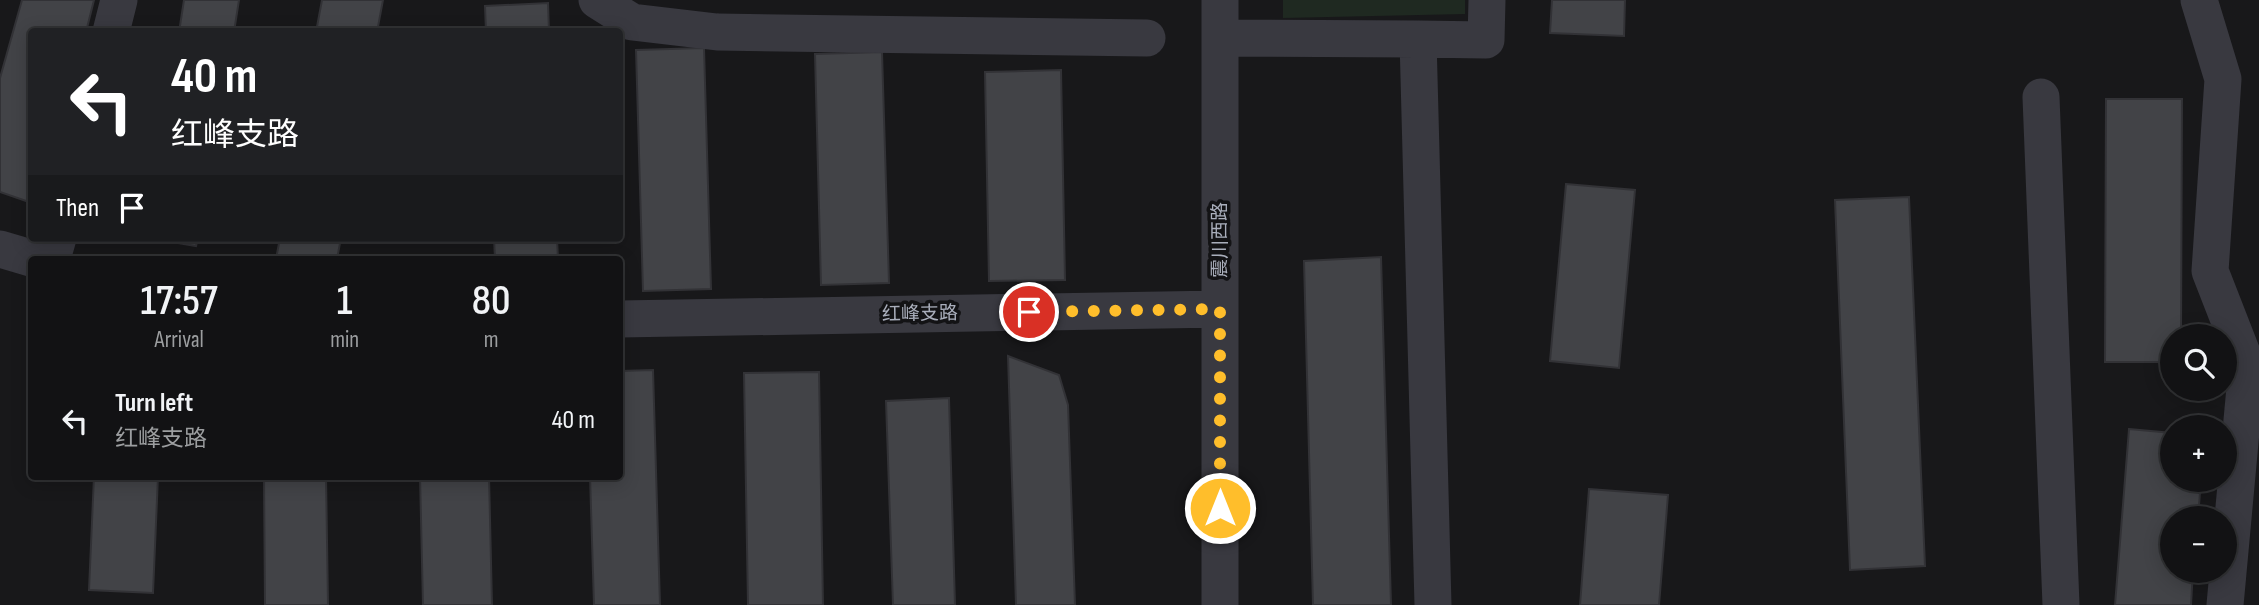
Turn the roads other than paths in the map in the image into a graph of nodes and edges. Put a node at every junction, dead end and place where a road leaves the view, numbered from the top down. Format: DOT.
graph roads {
  1 [pos="119,0"];
  2 [pos="597,0"];
  3 [pos="1220,0"];
  4 [pos="1487,0"];
  5 [pos="2199,0"];
  6 [pos="112,28"];
  7 [pos="1147,38"];
  8 [pos="1220,38"];
  9 [pos="1418,39"];
  10 [pos="2041,97"];
  11 [pos="0,249"];
  12 [pos="28,257"];
  13 [pos="1220,309"];
  14 [pos="623,319"];
  15 [pos="1220,605"];
  16 [pos="1433,605"];
  17 [pos="2061,605"];
  18 [pos="2225,605"];
  1 -- 6 [label="street"];
  2 -- 7 [label="street"];
  3 -- 8 [label="street, 震川西路"];
  4 -- 9 [label="street"];
  5 -- 18 [label="street"];
  8 -- 9 [label="street"];
  8 -- 13 [label="street, 震川西路"];
  9 -- 16 [label="street"];
  10 -- 17 [label="street"];
  11 -- 12 [label="street"];
  13 -- 14 [label="street, 红峰支路"];
  13 -- 15 [label="street, 震川西路"];
}
